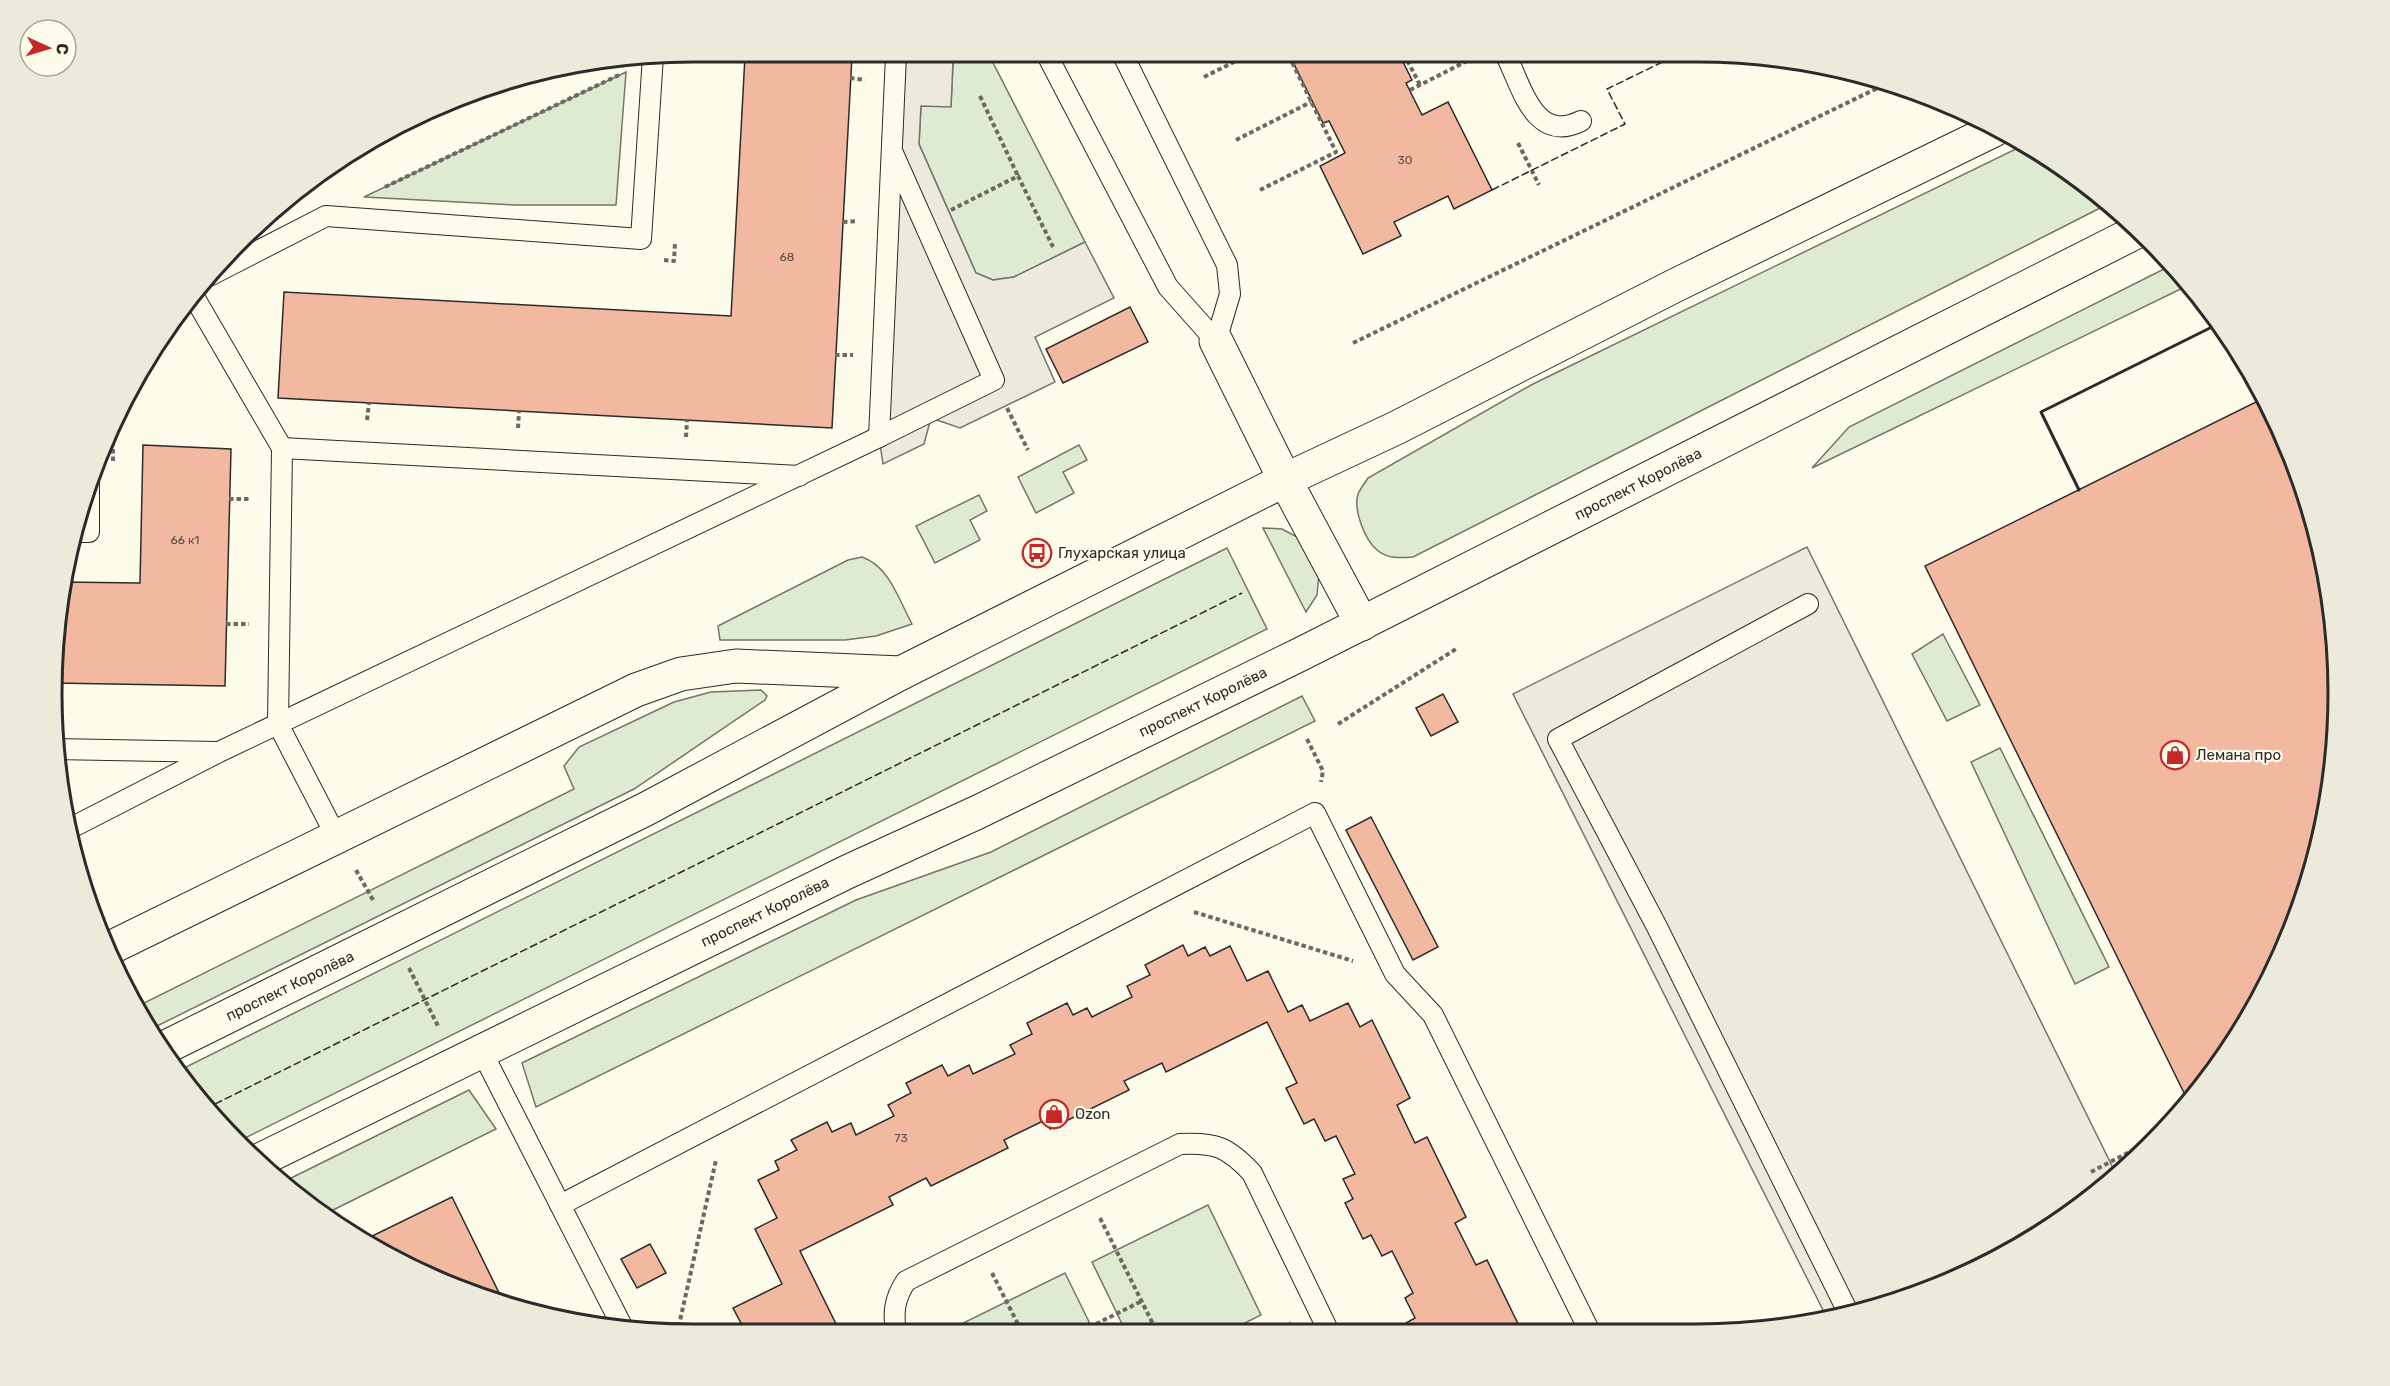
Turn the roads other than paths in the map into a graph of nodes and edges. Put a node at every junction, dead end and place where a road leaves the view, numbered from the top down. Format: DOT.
graph roads {
  1 [pos="896,62"];
  2 [pos="1051,62"];
  3 [pos="1126,62"];
  4 [pos="1509,62"];
  5 [pos="653,63"];
  6 [pos="1581,121"];
  7 [pos="1988,133"];
  8 [pos="892,151"];
  9 [pos="2131,234"];
  10 [pos="227,267"];
  11 [pos="197,302"];
  12 [pos="1216,341"];
  13 [pos="879,437"];
  14 [pos="282,448"];
  15 [pos="801,476"];
  16 [pos="1285,480"];
  17 [pos="89,510"];
  18 [pos="83,532"];
  19 [pos="1808,604"];
  20 [pos="1362,624"];
  21 [pos="900,673"];
  22 [pos="278,724"];
  23 [pos="64,749"];
  24 [pos="219,752"];
  25 [pos="76,825"];
  26 [pos="336,836"];
  27 [pos="115,946"];
  28 [pos="169,1046"];
  29 [pos="469,1056"];
  30 [pos="265,1157"];
  31 [pos="560,1205"];
  32 [pos="1845,1306"];
  33 [pos="618,1320"];
  34 [pos="894,1324"];
  35 [pos="1325,1324"];
  36 [pos="1586,1324"];
  1 -- 8 [label="lane"];
  2 -- 12 [label="lane"];
  3 -- 12 [label="lane"];
  4 -- 6 [label="lane"];
  5 -- 10 [label="lane"];
  7 -- 16 [label="street, проспект Королёва"];
  8 -- 13 [label="lane"];
  8 -- 13 [label="lane"];
  9 -- 20 [label="street, проспект Королёва"];
  11 -- 14 [label="lane"];
  12 -- 16 [label="street"];
  13 -- 15 [label="lane"];
  14 -- 15 [label="lane"];
  14 -- 22 [label="lane"];
  15 -- 22 [label="lane"];
  16 -- 20 [label="street"];
  16 -- 21 [label="street, проспект Королёва"];
  17 -- 18 [label="lane"];
  19 -- 32 [label="lane"];
  20 -- 29 [label="street, проспект Королёва"];
  21 -- 26 [label="street"];
  21 -- 28 [label="street, проспект Королёва"];
  22 -- 24 [label="lane"];
  22 -- 26 [label="lane"];
  23 -- 24 [label="lane"];
  24 -- 25 [label="lane"];
  26 -- 27 [label="street"];
  29 -- 30 [label="street, проспект Королёва"];
  29 -- 31 [label="lane"];
  31 -- 33 [label="lane"];
  31 -- 36 [label="lane"];
  34 -- 35 [label="lane"];
}
